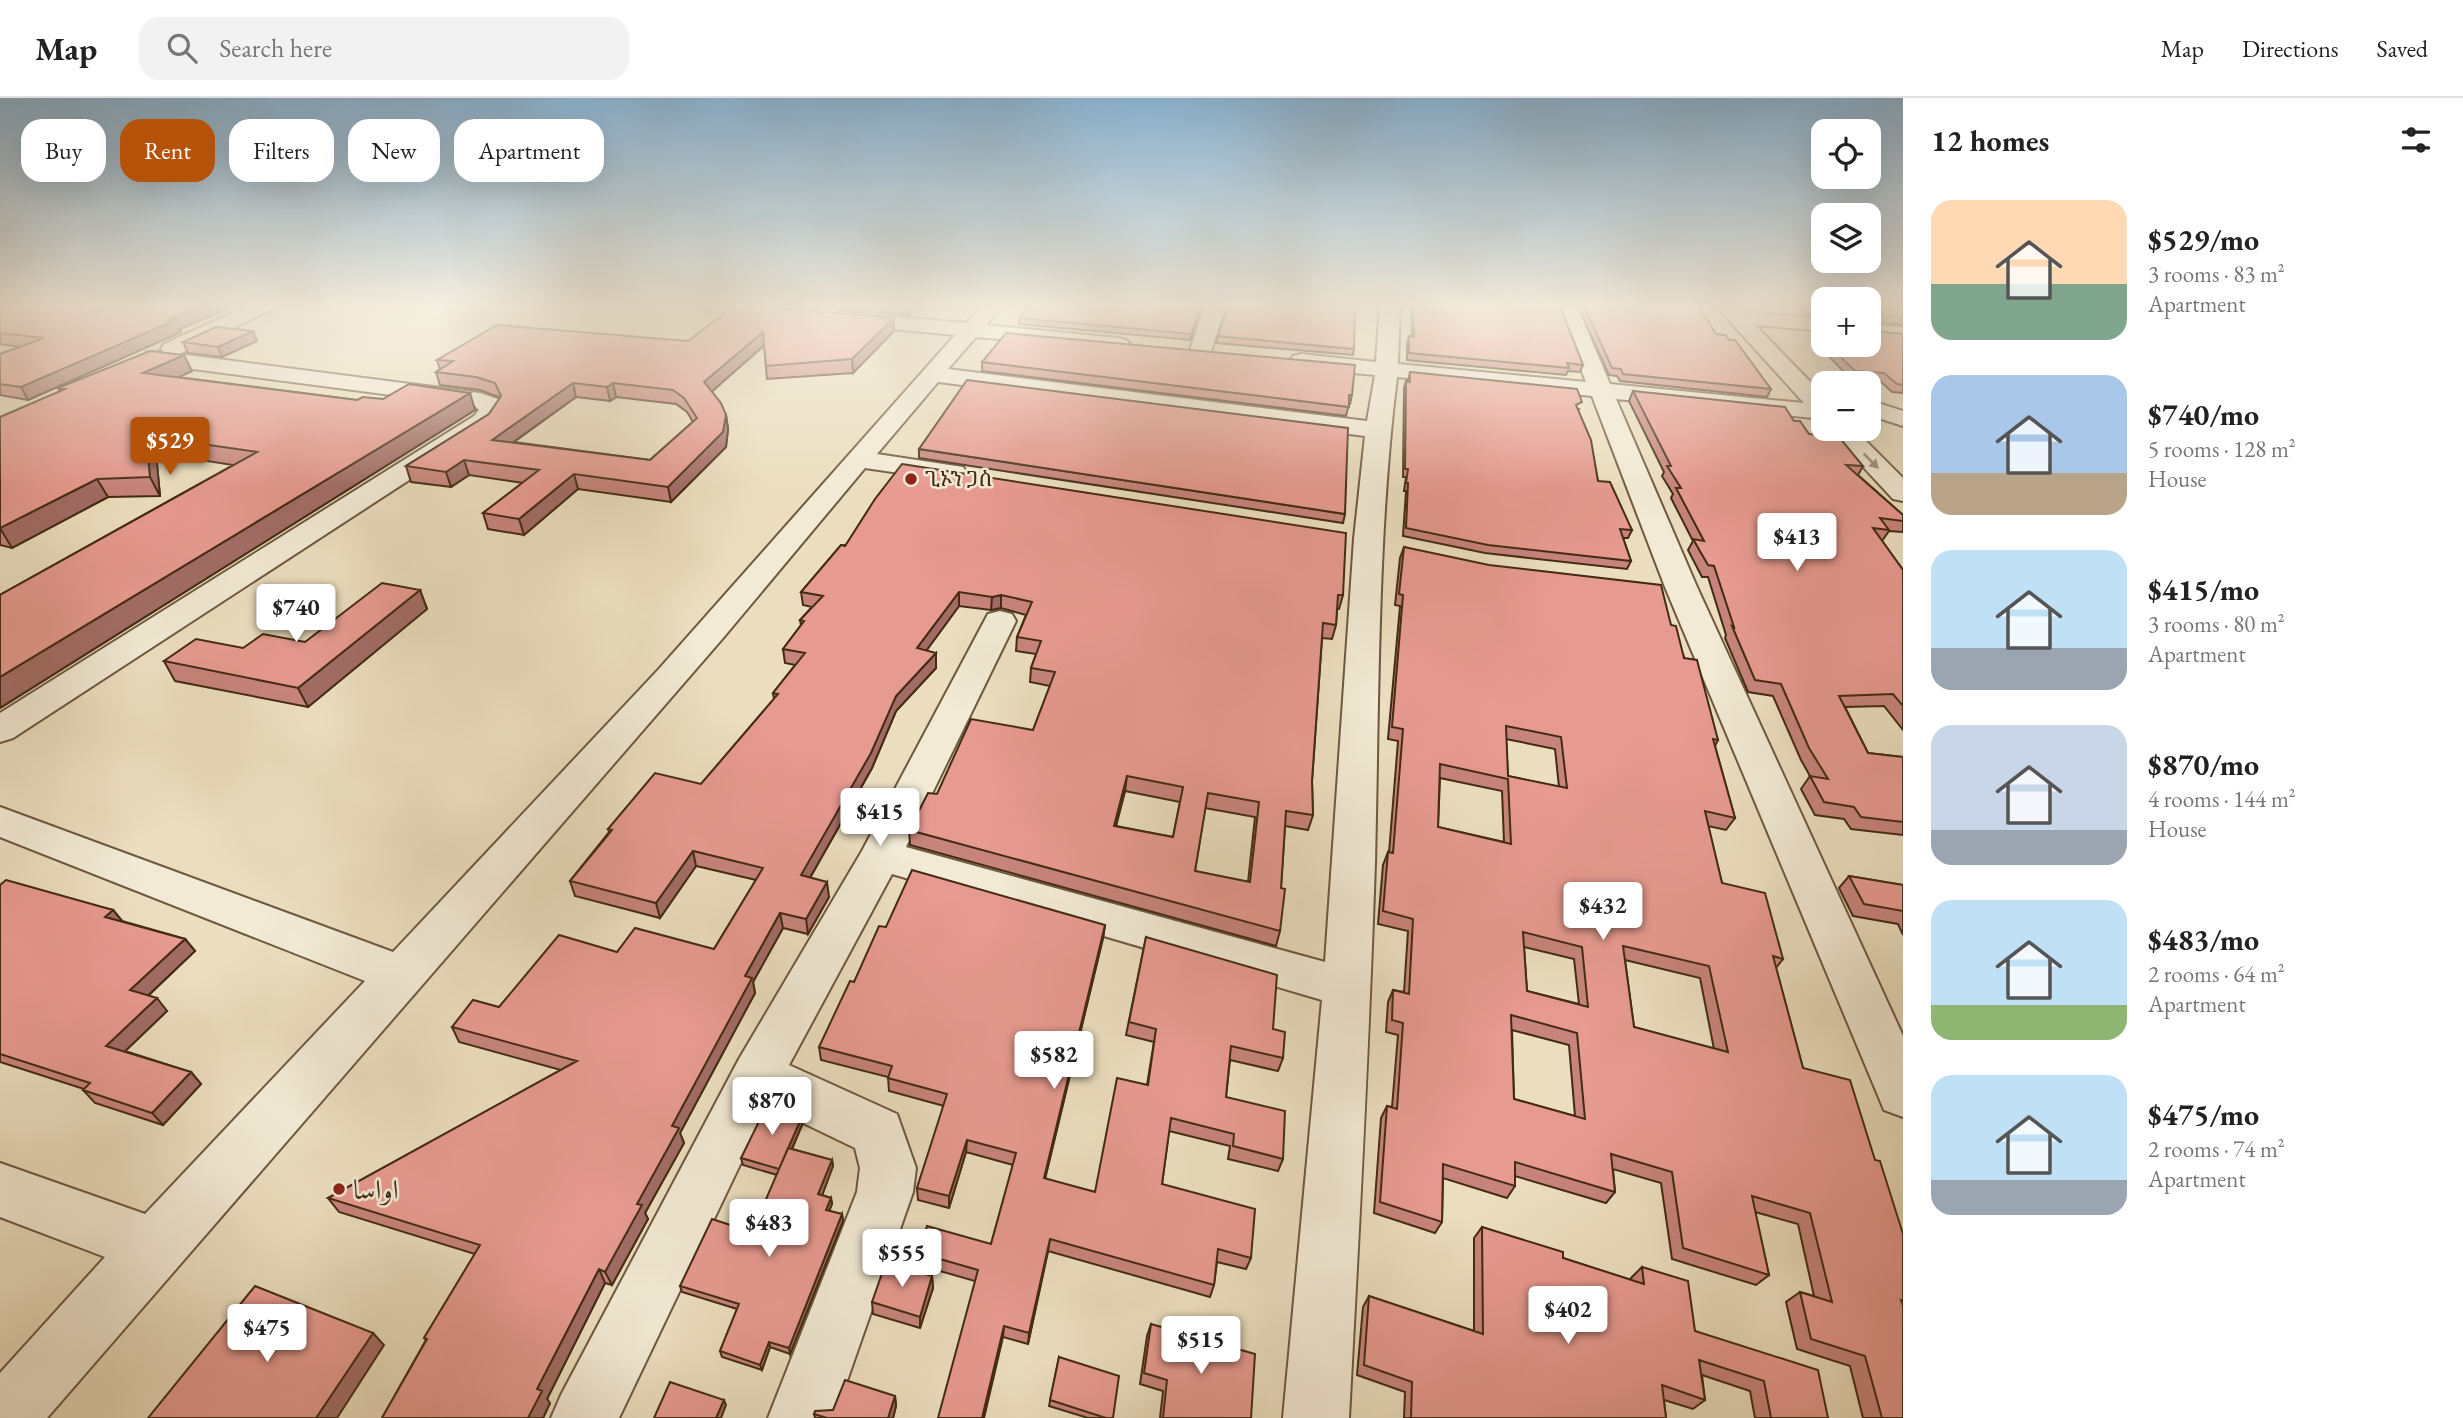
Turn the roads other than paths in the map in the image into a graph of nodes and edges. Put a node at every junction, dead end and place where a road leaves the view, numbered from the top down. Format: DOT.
graph roads {
  1 [pos="167,366"];
  2 [pos="939,366"];
  3 [pos="1351,366"];
  4 [pos="1387,366"];
  5 [pos="1590,366"];
  6 [pos="1785,366"];
  7 [pos="1387,369"];
  8 [pos="931,374"];
  9 [pos="1599,389"];
  10 [pos="1807,392"];
  11 [pos="1811,396"];
  12 [pos="1771,407"];
  13 [pos="1811,410"];
  14 [pos="1811,421"];
  15 [pos="1378,430"];
  16 [pos="1848,441"];
  17 [pos="859,458"];
  18 [pos="983,478"];
  19 [pos="1903,494"];
  20 [pos="1000,621"];
  21 [pos="0,730"];
  22 [pos="0,821"];
  23 [pos="881,855"];
  24 [pos="402,975"];
  25 [pos="1346,988"];
  26 [pos="757,1075"];
  27 [pos="1903,1093"];
  28 [pos="0,1190"];
  29 [pos="152,1247"];
  30 [pos="4,1418"];
  31 [pos="584,1418"];
  32 [pos="801,1418"];
  33 [pos="1316,1418"];
  1 -- 21 [label="street"];
  2 -- 8 [label="street"];
  3 -- 7 [label="street"];
  4 -- 7 [label="street"];
  5 -- 9 [label="street"];
  6 -- 10 [label="street"];
  7 -- 9 [label="street"];
  7 -- 15 [label="street"];
  8 -- 15 [label="street"];
  8 -- 17 [label="street"];
  9 -- 12 [label="street"];
  9 -- 27 [label="street"];
  10 -- 11 [label="street"];
  10 -- 12 [label="street"];
  12 -- 13 [label="street"];
  12 -- 14 [label="street"];
  15 -- 25 [label="street"];
  16 -- 19 [label="street, one-way"];
  17 -- 18 [label="street"];
  17 -- 24 [label="street"];
  20 -- 23 [label="street"];
  22 -- 24 [label="street"];
  23 -- 25 [label="street"];
  23 -- 26 [label="street"];
  24 -- 29 [label="street"];
  25 -- 33 [label="street"];
  26 -- 31 [label="street"];
  26 -- 32 [label="street"];
  28 -- 29 [label="street"];
  29 -- 30 [label="street"];
}
